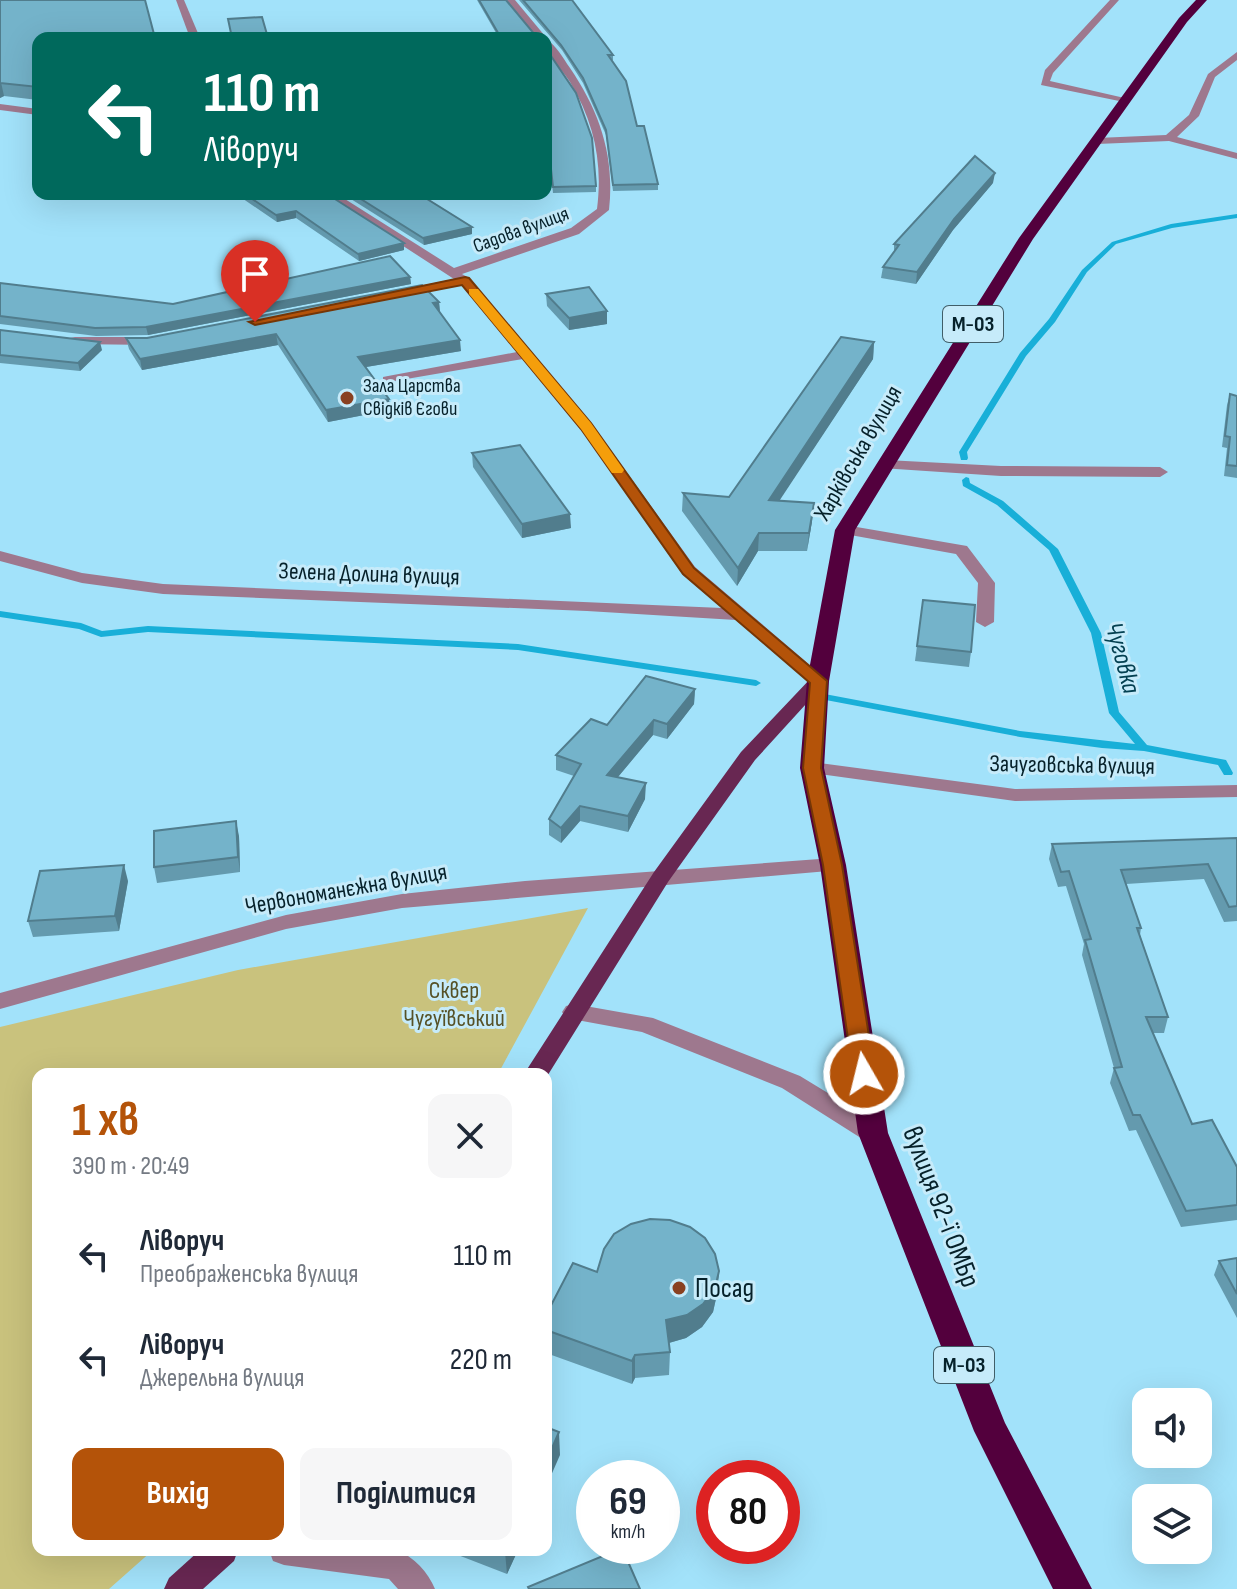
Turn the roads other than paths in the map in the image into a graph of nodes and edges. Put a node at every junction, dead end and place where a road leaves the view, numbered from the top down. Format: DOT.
graph roads {
  1 [pos="180,0"];
  2 [pos="510,0"];
  3 [pos="1115,0"];
  4 [pos="1202,0"];
  5 [pos="193,32"];
  6 [pos="537,32"];
  7 [pos="552,52"];
  8 [pos="1237,55"];
  9 [pos="1125,101"];
  10 [pos="0,107"];
  11 [pos="32,111"];
  12 [pos="1169,138"];
  13 [pos="1097,141"];
  14 [pos="1237,156"];
  15 [pos="339,200"];
  16 [pos="460,276"];
  17 [pos="388,296"];
  18 [pos="66,340"];
  19 [pos="163,340"];
  20 [pos="525,355"];
  21 [pos="388,380"];
  22 [pos="886,465"];
  23 [pos="1160,472"];
  24 [pos="845,530"];
  25 [pos="0,556"];
  26 [pos="741,615"];
  27 [pos="985,622"];
  28 [pos="818,681"];
  29 [pos="812,768"];
  30 [pos="1237,791"];
  31 [pos="833,865"];
  32 [pos="661,877"];
  33 [pos="0,1001"];
  34 [pos="574,1012"];
  35 [pos="540,1068"];
  36 [pos="873,1133"];
  37 [pos="216,1556"];
  38 [pos="329,1556"];
  39 [pos="180,1589"];
  40 [pos="419,1589"];
  41 [pos="1073,1589"];
  1 -- 5 [label="street"];
  2 -- 6 [label="street, Садова вулиця"];
  3 -- 9 [label="street"];
  4 -- 9 [label="highway, Харківська вулиця / М-03"];
  7 -- 16 [label="street, Садова вулиця"];
  8 -- 12 [label="street"];
  9 -- 13 [label="highway, Харківська вулиця / М-03"];
  10 -- 11 [label="street"];
  12 -- 13 [label="street"];
  12 -- 14 [label="street"];
  13 -- 22 [label="highway, Харківська вулиця / М-03"];
  15 -- 16 [label="street"];
  16 -- 17 [label="street"];
  16 -- 20 [label="street"];
  18 -- 19 [label="street"];
  20 -- 21 [label="street"];
  20 -- 26 [label="street"];
  22 -- 23 [label="street"];
  22 -- 24 [label="highway, Харківська вулиця / М-03"];
  24 -- 27 [label="street"];
  24 -- 28 [label="highway, Харківська вулиця / М-03"];
  25 -- 26 [label="street, Зелена Долина вулиця"];
  26 -- 28 [label="street"];
  28 -- 29 [label="highway, вулиця 92-ї ОМБр / М-03"];
  28 -- 32 [label="main road"];
  29 -- 30 [label="street, Зачуговська вулиця"];
  29 -- 31 [label="highway, вулиця 92-ї ОМБр / М-03"];
  31 -- 32 [label="street, Червономанєжна вулиця"];
  31 -- 36 [label="highway, вулиця 92-ї ОМБр / М-03"];
  32 -- 33 [label="street, Червономанєжна вулиця"];
  32 -- 34 [label="main road"];
  34 -- 35 [label="main road"];
  34 -- 36 [label="street"];
  36 -- 41 [label="highway, вулиця 92-ї ОМБр / М-03"];
  37 -- 39 [label="main road"];
  38 -- 40 [label="street"];
}
